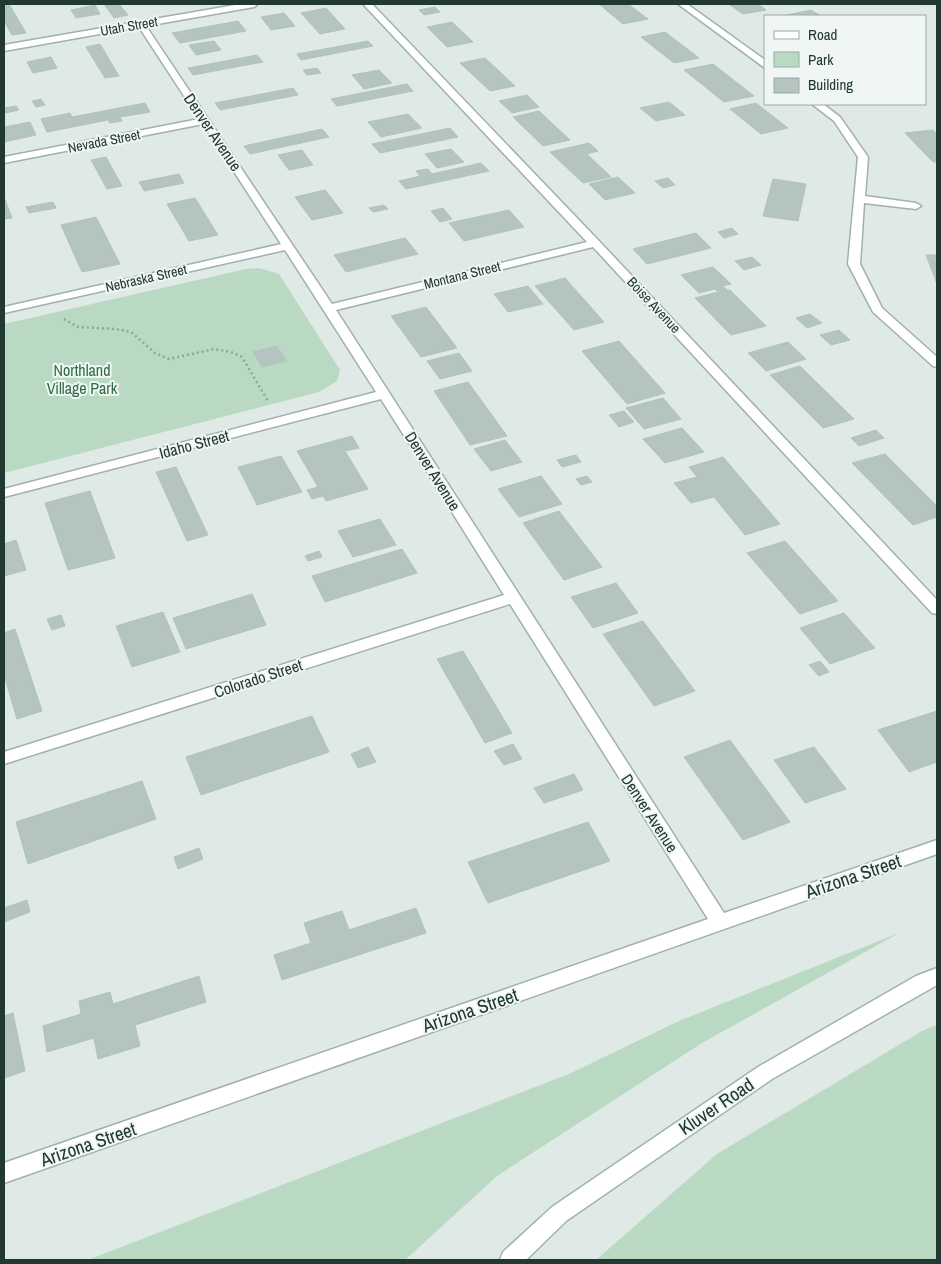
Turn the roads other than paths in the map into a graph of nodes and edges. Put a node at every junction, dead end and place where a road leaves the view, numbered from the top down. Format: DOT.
graph roads {
  1 [pos="254,4"];
  2 [pos="367,4"];
  3 [pos="682,4"];
  4 [pos="141,24"];
  5 [pos="4,48"];
  6 [pos="764,64"];
  7 [pos="818,105"];
  8 [pos="205,121"];
  9 [pos="4,160"];
  10 [pos="860,200"];
  11 [pos="916,206"];
  12 [pos="595,243"];
  13 [pos="289,246"];
  14 [pos="330,308"];
  15 [pos="4,310"];
  16 [pos="937,363"];
  17 [pos="385,394"];
  18 [pos="4,493"];
  19 [pos="512,598"];
  20 [pos="937,609"];
  21 [pos="4,758"];
  22 [pos="937,847"];
  23 [pos="720,922"];
  24 [pos="937,976"];
  25 [pos="4,1173"];
  26 [pos="511,1260"];
  1 -- 4 [label="street, Utah Street"];
  2 -- 12 [label="street, Boise Avenue"];
  3 -- 6 [label="street"];
  4 -- 5 [label="street, Utah Street"];
  4 -- 8 [label="street, Denver Avenue"];
  7 -- 10 [label="street"];
  8 -- 9 [label="street, Nevada Street"];
  8 -- 13 [label="street, Denver Avenue"];
  10 -- 11 [label="street"];
  10 -- 16 [label="street"];
  12 -- 14 [label="street, Montana Street"];
  12 -- 20 [label="street, Boise Avenue"];
  13 -- 14 [label="street, Denver Avenue"];
  13 -- 15 [label="street, Nebraska Street"];
  14 -- 17 [label="street, Denver Avenue"];
  17 -- 18 [label="street, Idaho Street"];
  17 -- 19 [label="street, Denver Avenue"];
  19 -- 21 [label="street, Colorado Street"];
  19 -- 23 [label="street, Denver Avenue"];
  22 -- 23 [label="street, Arizona Street"];
  23 -- 25 [label="street, Arizona Street"];
  24 -- 26 [label="street, Kluver Road"];
}
